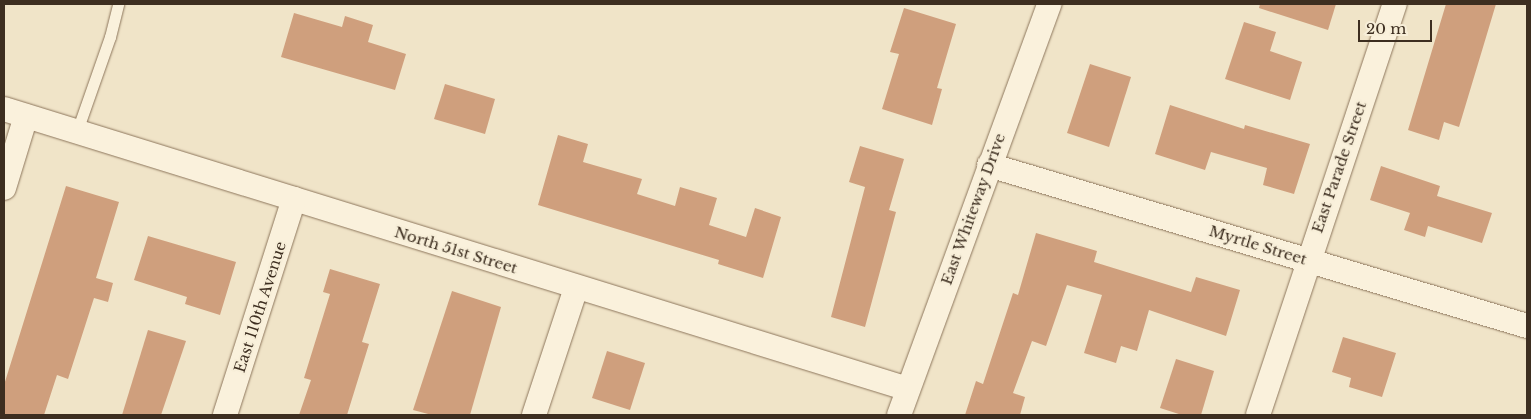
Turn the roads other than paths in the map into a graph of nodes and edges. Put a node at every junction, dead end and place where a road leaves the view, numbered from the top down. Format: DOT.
graph roads {
  1 [pos="118,4"];
  2 [pos="1049,4"];
  3 [pos="1395,4"];
  4 [pos="4,109"];
  5 [pos="26,116"];
  6 [pos="77,131"];
  7 [pos="989,165"];
  8 [pos="4,188"];
  9 [pos="294,199"];
  10 [pos="1308,260"];
  11 [pos="576,288"];
  12 [pos="1527,326"];
  13 [pos="908,389"];
  14 [pos="225,415"];
  15 [pos="534,415"];
  16 [pos="900,415"];
  17 [pos="1258,415"];
  1 -- 6 [label="lane"];
  2 -- 7 [label="street, East Whiteway Drive"];
  3 -- 10 [label="street, East Parade Street"];
  4 -- 5 [label="street, North 51st Street"];
  5 -- 6 [label="street, North 51st Street"];
  5 -- 8 [label="street"];
  6 -- 9 [label="street, North 51st Street"];
  7 -- 10 [label="street, Myrtle Street"];
  7 -- 13 [label="street, East Whiteway Drive"];
  9 -- 11 [label="street, North 51st Street"];
  9 -- 14 [label="street, East 110th Avenue"];
  10 -- 12 [label="street, Myrtle Street"];
  10 -- 17 [label="street, East Parade Street"];
  11 -- 13 [label="street, North 51st Street"];
  11 -- 15 [label="street"];
  13 -- 16 [label="street, East Whiteway Drive"];
}
